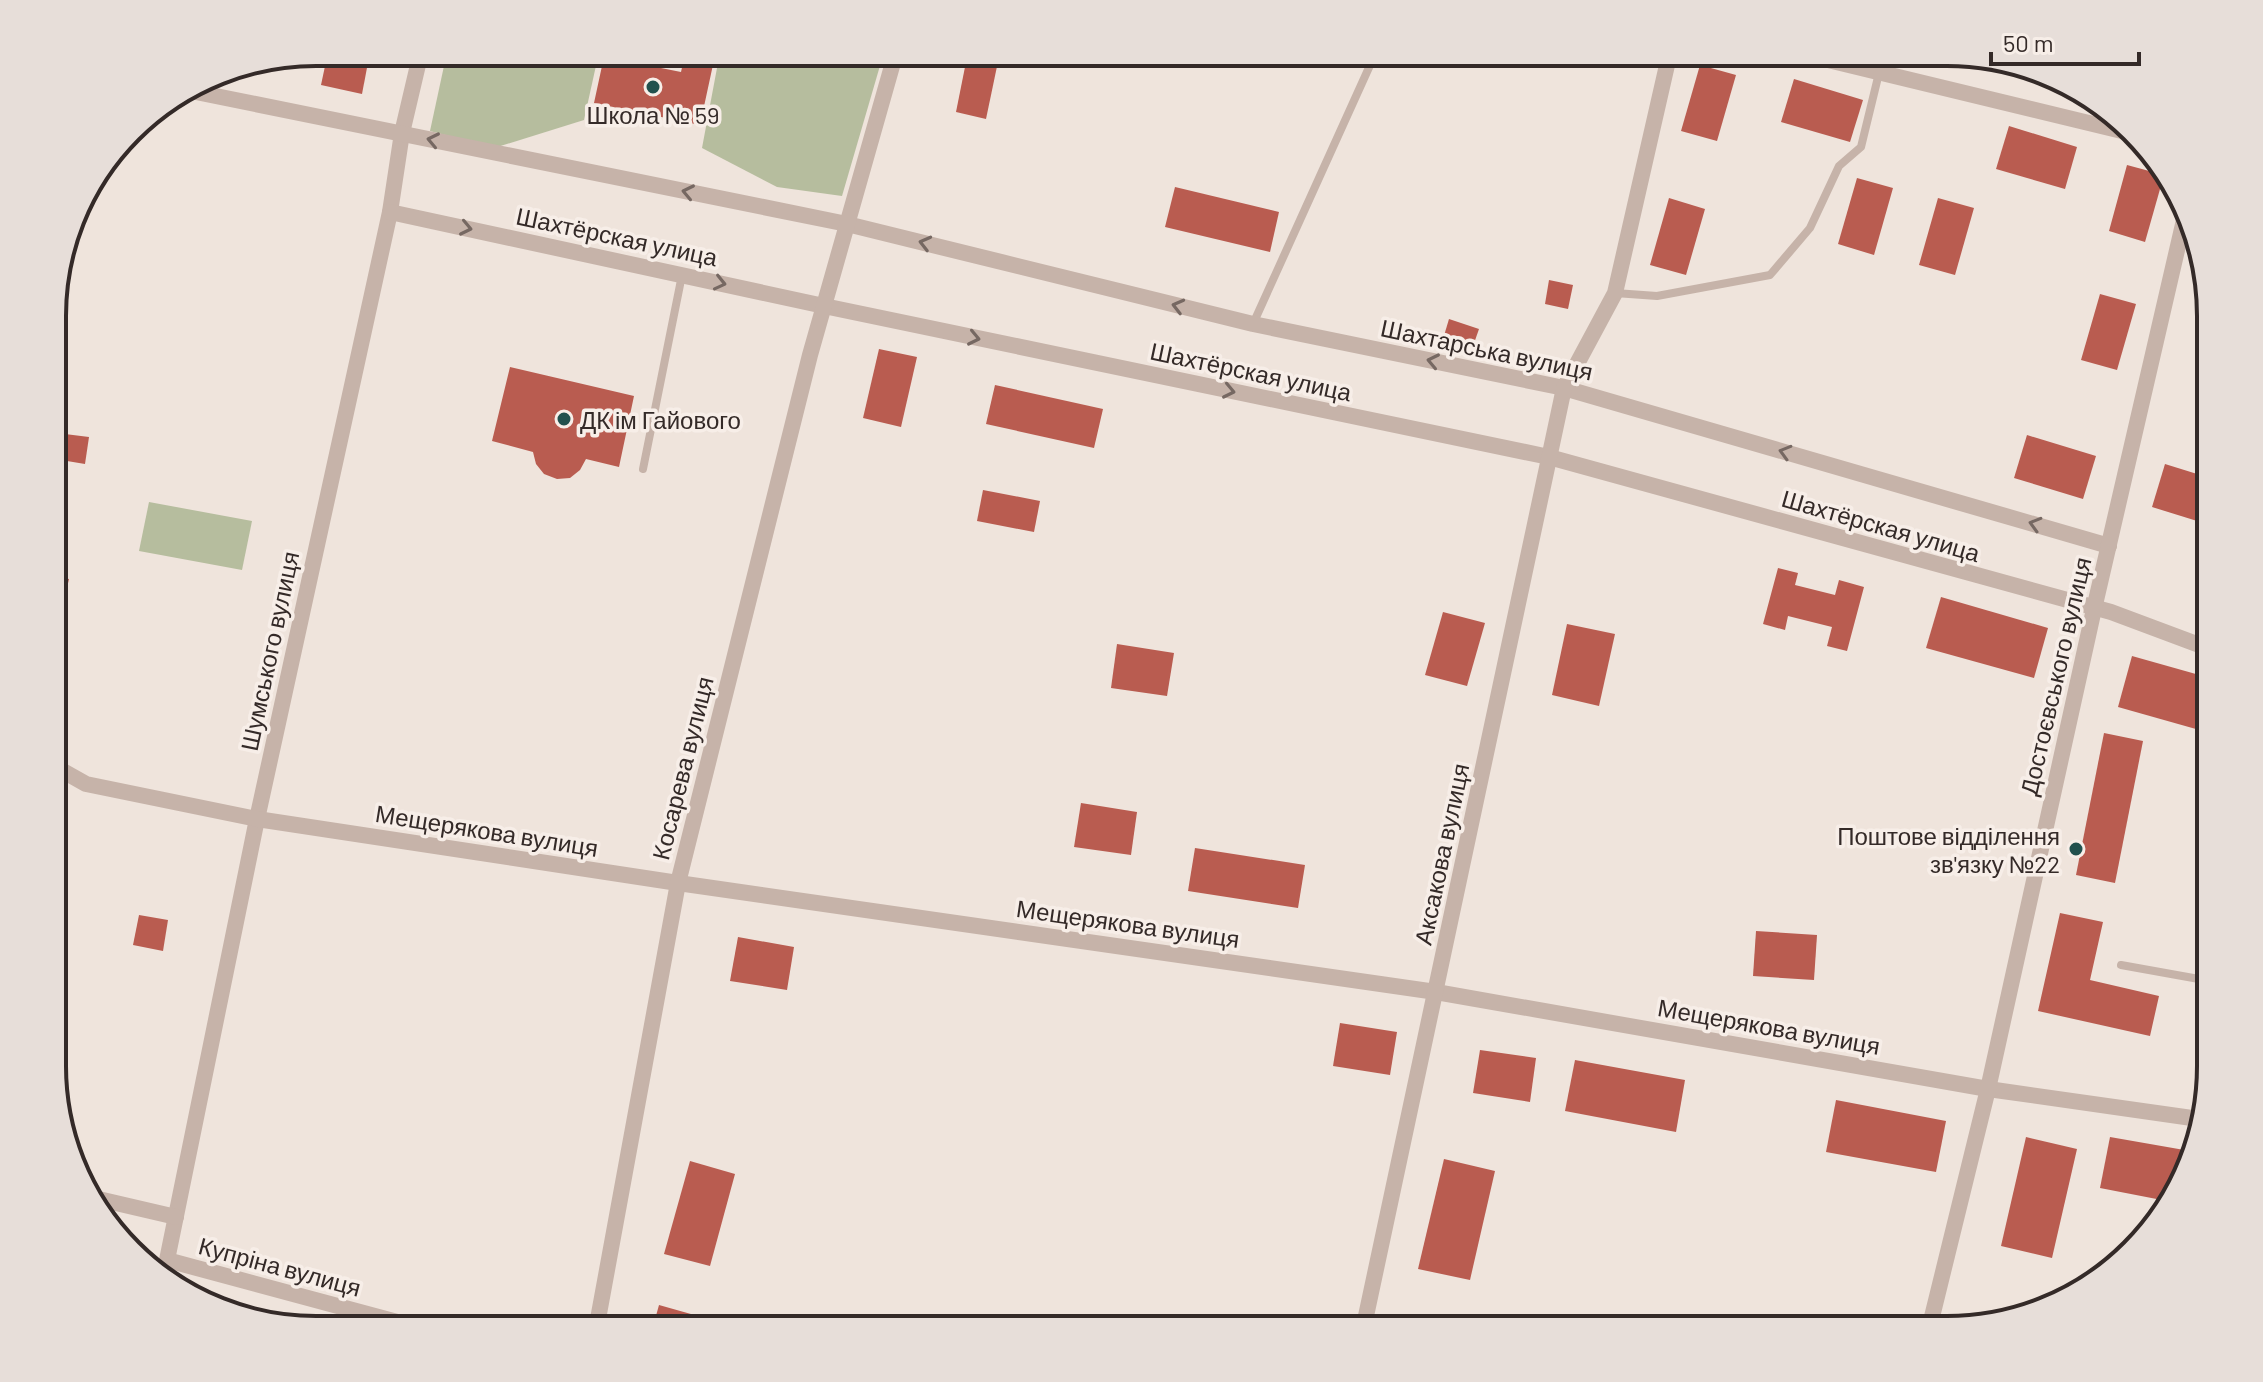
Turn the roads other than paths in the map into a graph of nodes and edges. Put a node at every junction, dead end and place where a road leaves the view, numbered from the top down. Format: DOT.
graph roads {
  1 [pos="1370,66"];
  2 [pos="1667,66"];
  3 [pos="1851,66"];
  4 [pos="417,67"];
  5 [pos="892,67"];
  6 [pos="1879,73"];
  7 [pos="202,93"];
  8 [pos="2113,129"];
  9 [pos="402,133"];
  10 [pos="390,212"];
  11 [pos="847,224"];
  12 [pos="2182,230"];
  13 [pos="682,275"];
  14 [pos="1615,293"];
  15 [pos="824,306"];
  16 [pos="1253,324"];
  17 [pos="1564,388"];
  18 [pos="1549,457"];
  19 [pos="643,469"];
  20 [pos="2109,546"];
  21 [pos="2094,609"];
  22 [pos="2196,644"];
  23 [pos="66,773"];
  24 [pos="257,819"];
  25 [pos="678,883"];
  26 [pos="2121,965"];
  27 [pos="2196,978"];
  28 [pos="1436,992"];
  29 [pos="1988,1089"];
  30 [pos="2191,1118"];
  31 [pos="105,1201"];
  32 [pos="176,1217"];
  33 [pos="166,1266"];
  34 [pos="172,1269"];
  35 [pos="1366,1315"];
  36 [pos="1932,1315"];
  37 [pos="368,1316"];
  38 [pos="599,1316"];
  1 -- 16 [label="lane"];
  2 -- 14 [label="street, Аксакова вулиця"];
  3 -- 6 [label="street"];
  4 -- 9 [label="street, Шумського вулиця"];
  5 -- 11 [label="street, Косарева вулиця"];
  6 -- 8 [label="street"];
  6 -- 14 [label="lane"];
  7 -- 9 [label="street, Шахтарська вулиця"];
  9 -- 10 [label="street, Шумського вулиця"];
  11 -- 9 [label="street, Шахтарська вулиця, one-way"];
  10 -- 13 [label="street, Шахтёрская улица, one-way"];
  10 -- 24 [label="street, Шумського вулиця"];
  11 -- 15 [label="street, Косарева вулиця"];
  16 -- 11 [label="street, Шахтарська вулиця, one-way"];
  12 -- 20 [label="street, Достоєвського вулиця"];
  13 -- 15 [label="street, Шахтёрская улица, one-way"];
  13 -- 19 [label="lane"];
  14 -- 17 [label="street, Аксакова вулиця"];
  15 -- 18 [label="street, Шахтёрская улица, one-way"];
  15 -- 25 [label="street, Косарева вулиця"];
  17 -- 16 [label="street, Шахтарська вулиця, one-way"];
  17 -- 18 [label="street, Аксакова вулиця"];
  20 -- 17 [label="street, Шахтарська вулиця, one-way"];
  18 -- 21 [label="street, Шахтёрская улица"];
  18 -- 28 [label="street, Аксакова вулиця"];
  20 -- 21 [label="street, Достоєвського вулиця"];
  21 -- 22 [label="street, Шахтёрская улица"];
  21 -- 29 [label="street, Достоєвського вулиця"];
  23 -- 24 [label="street, Мещерякова вулиця"];
  24 -- 25 [label="street, Мещерякова вулиця"];
  24 -- 32 [label="street, Шумського вулиця"];
  25 -- 28 [label="street, Мещерякова вулиця"];
  25 -- 38 [label="street, Косарева вулиця"];
  26 -- 27 [label="lane"];
  28 -- 29 [label="street, Мещерякова вулиця"];
  28 -- 35 [label="street, Аксакова вулиця"];
  29 -- 30 [label="street, Мещерякова вулиця"];
  29 -- 36 [label="street, Достоєвського вулиця"];
  31 -- 32 [label="street"];
  32 -- 33 [label="street, Шумського вулиця"];
  34 -- 37 [label="street, Купріна вулиця"];
}
